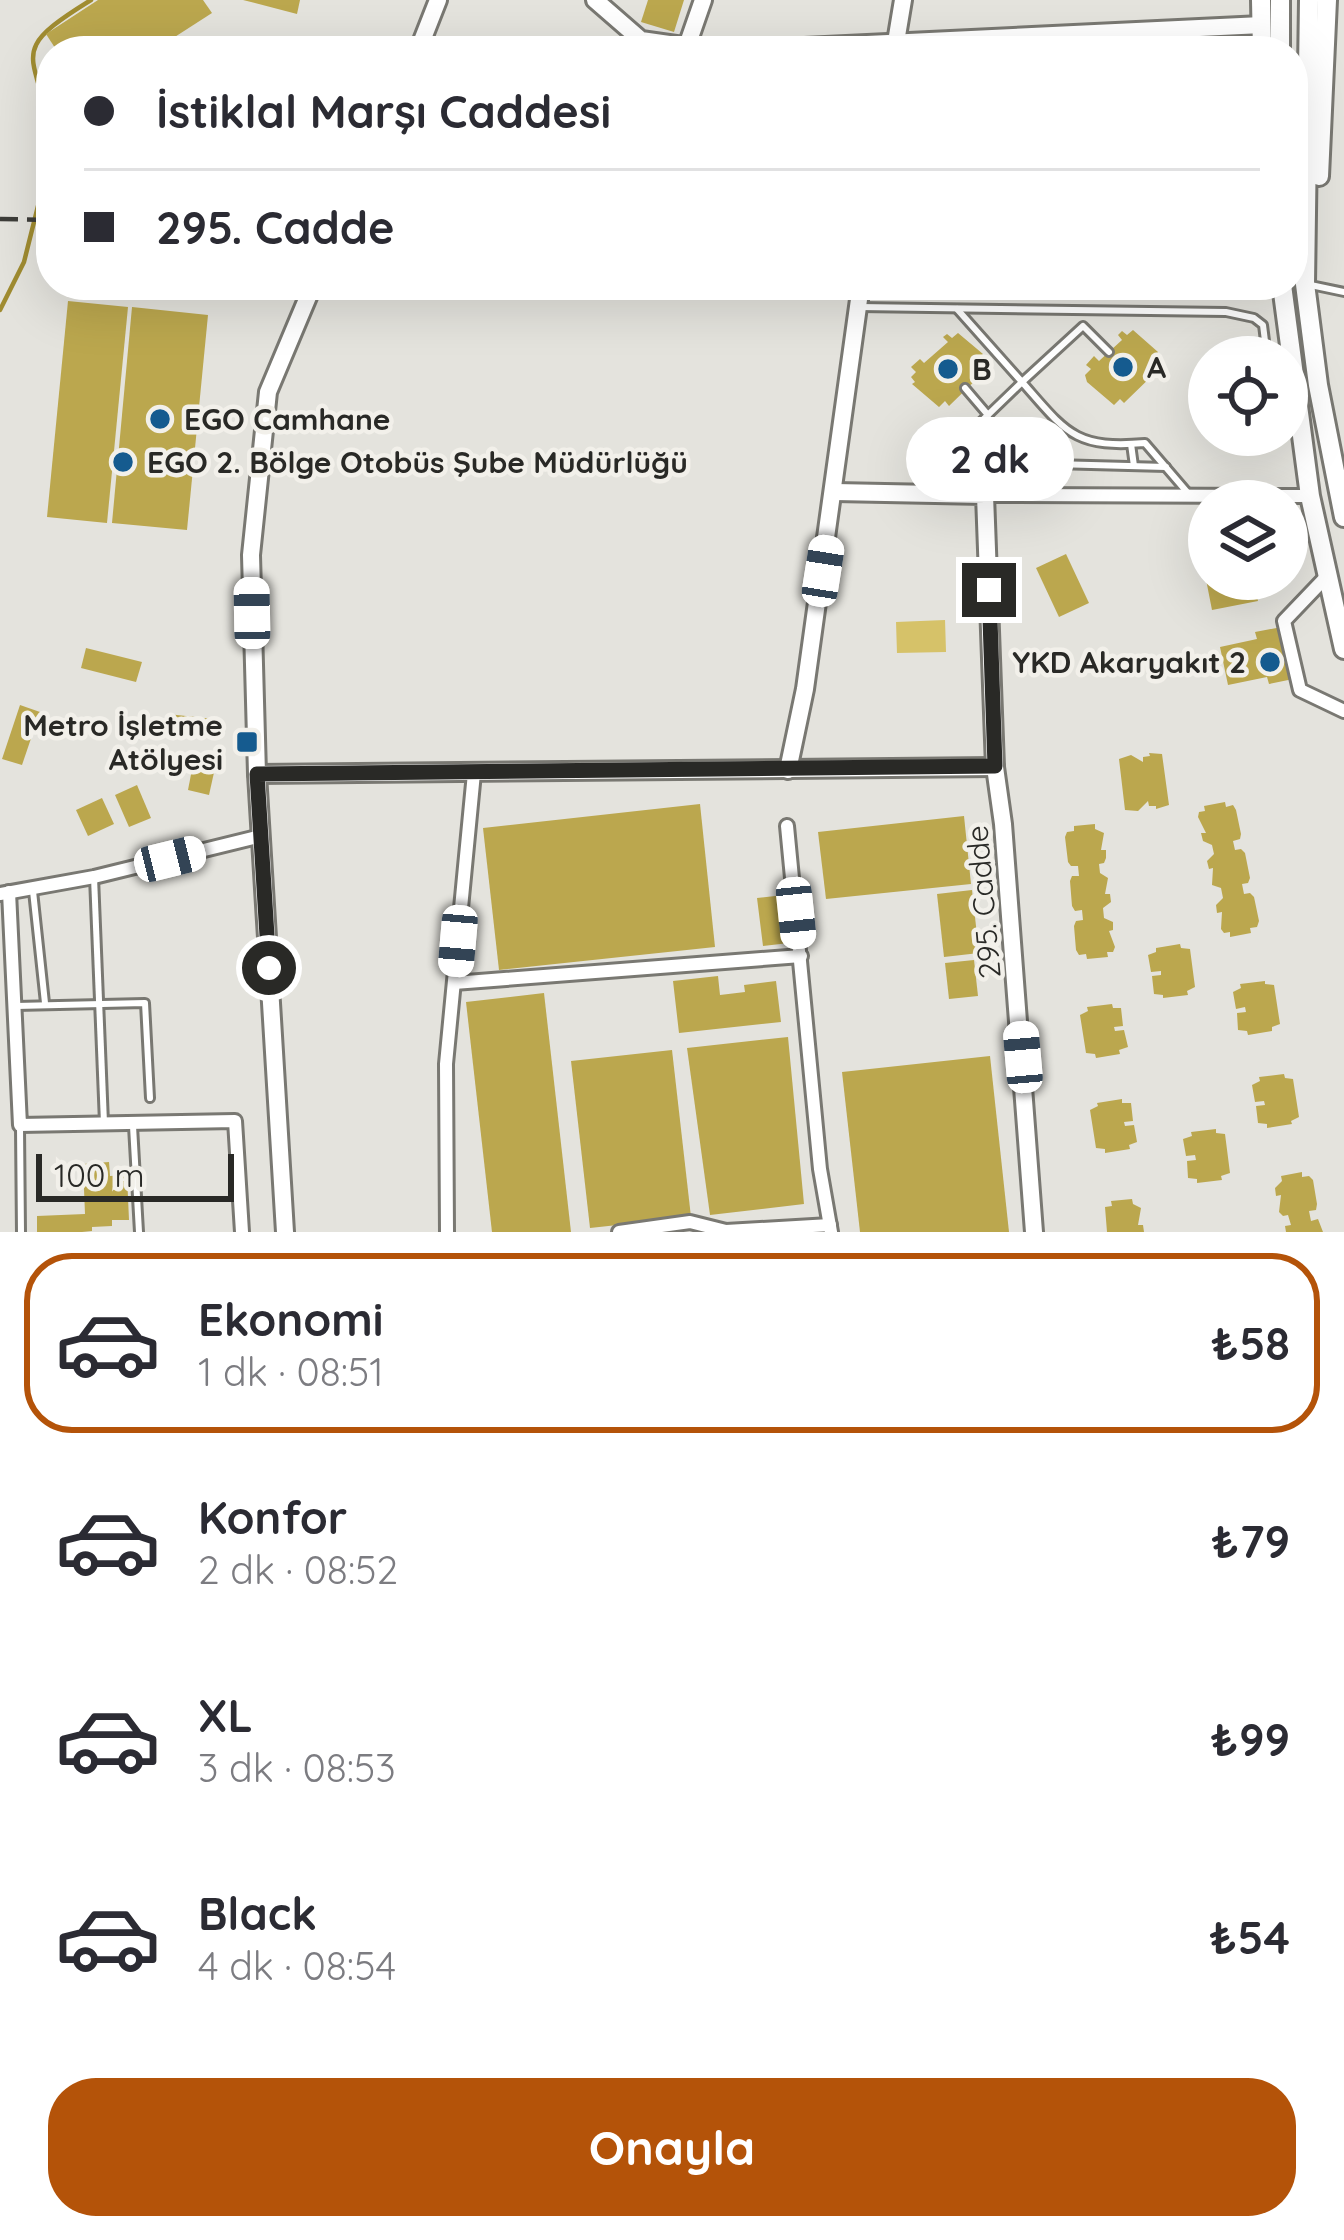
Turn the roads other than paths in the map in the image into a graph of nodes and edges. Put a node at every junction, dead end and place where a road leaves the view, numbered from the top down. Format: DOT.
graph roads {
  1 [pos="437,0"];
  2 [pos="595,0"];
  3 [pos="703,0"];
  4 [pos="903,0"];
  5 [pos="1262,0"];
  6 [pos="1280,0"];
  7 [pos="1309,0"];
  8 [pos="1327,0"];
  9 [pos="1262,25"];
  10 [pos="1334,28"];
  11 [pos="424,36"];
  12 [pos="636,36"];
  13 [pos="690,36"];
  14 [pos="897,36"];
  15 [pos="1025,36"];
  16 [pos="1262,36"];
  17 [pos="1280,36"];
  18 [pos="1308,119"];
  19 [pos="1308,236"];
  20 [pos="1308,284"];
  21 [pos="1344,292"];
  22 [pos="306,300"];
  23 [pos="860,300"];
  24 [pos="1283,300"];
  25 [pos="1308,300"];
  26 [pos="859,307"];
  27 [pos="957,308"];
  28 [pos="1103,311"];
  29 [pos="1083,326"];
  30 [pos="1264,336"];
  31 [pos="1286,336"];
  32 [pos="1108,352"];
  33 [pos="1022,382"];
  34 [pos="965,388"];
  35 [pos="988,415"];
  36 [pos="961,441"];
  37 [pos="1131,444"];
  38 [pos="1338,447"];
  39 [pos="1301,456"];
  40 [pos="1016,463"];
  41 [pos="1133,466"];
  42 [pos="1166,467"];
  43 [pos="835,492"];
  44 [pos="1188,494"];
  45 [pos="986,495"];
  46 [pos="1188,495"];
  47 [pos="1310,496"];
  48 [pos="1343,506"];
  49 [pos="1327,576"];
  50 [pos="1344,650"];
  51 [pos="1344,712"];
  52 [pos="995,766"];
  53 [pos="788,770"];
  54 [pos="473,773"];
  55 [pos="257,774"];
  56 [pos="787,826"];
  57 [pos="261,836"];
  58 [pos="94,878"];
  59 [pos="33,888"];
  60 [pos="4,893"];
  61 [pos="801,956"];
  62 [pos="454,983"];
  63 [pos="99,1004"];
  64 [pos="46,1005"];
  65 [pos="15,1006"];
  66 [pos="150,1098"];
  67 [pos="104,1123"];
  68 [pos="133,1123"];
  69 [pos="20,1125"];
  70 [pos="830,1228"];
  71 [pos="21,1232"];
  72 [pos="139,1232"];
  73 [pos="242,1232"];
  74 [pos="285,1232"];
  75 [pos="447,1232"];
  76 [pos="619,1232"];
  77 [pos="1034,1232"];
  1 -- 11 [label="street"];
  2 -- 12 [label="street"];
  3 -- 13 [label="street"];
  4 -- 14 [label="street"];
  5 -- 9 [label="main road"];
  6 -- 17 [label="main road"];
  7 -- 18 [label="main road"];
  8 -- 10 [label="main road"];
  9 -- 15 [label="street"];
  9 -- 16 [label="main road"];
  10 -- 19 [label="main road"];
  20 -- 21 [label="lane"];
  22 -- 55 [label="street"];
  23 -- 26 [label="street"];
  24 -- 31 [label="main road"];
  25 -- 38 [label="main road"];
  26 -- 27 [label="lane"];
  26 -- 43 [label="street"];
  27 -- 28 [label="lane"];
  27 -- 33 [label="lane"];
  28 -- 29 [label="lane"];
  28 -- 30 [label="lane"];
  29 -- 32 [label="lane"];
  29 -- 33 [label="lane"];
  33 -- 35 [label="lane"];
  33 -- 37 [label="lane"];
  34 -- 35 [label="lane"];
  35 -- 36 [label="lane"];
  37 -- 41 [label="lane"];
  37 -- 42 [label="lane"];
  38 -- 48 [label="main road"];
  39 -- 47 [label="main road"];
  40 -- 41 [label="lane"];
  41 -- 42 [label="lane"];
  42 -- 44 [label="lane"];
  43 -- 45 [label="street"];
  43 -- 53 [label="street"];
  45 -- 46 [label="street"];
  45 -- 52 [label="street, 295. Cadde"];
  47 -- 49 [label="main road"];
  49 -- 50 [label="main road"];
  49 -- 51 [label="street"];
  52 -- 53 [label="street"];
  52 -- 77 [label="street, 295. Cadde"];
  53 -- 54 [label="street"];
  54 -- 55 [label="street"];
  54 -- 62 [label="street"];
  55 -- 57 [label="street"];
  56 -- 61 [label="street"];
  57 -- 58 [label="street"];
  57 -- 74 [label="street"];
  58 -- 59 [label="street"];
  58 -- 63 [label="lane"];
  59 -- 60 [label="street"];
  59 -- 64 [label="lane"];
  60 -- 65 [label="street"];
  61 -- 62 [label="street"];
  61 -- 70 [label="street"];
  62 -- 75 [label="street"];
  63 -- 64 [label="lane"];
  63 -- 66 [label="lane"];
  63 -- 67 [label="lane"];
  64 -- 65 [label="lane"];
  65 -- 69 [label="street"];
  67 -- 68 [label="street"];
  67 -- 69 [label="street"];
  68 -- 72 [label="lane"];
  68 -- 73 [label="street"];
  69 -- 71 [label="lane"];
  70 -- 76 [label="street"];
}
